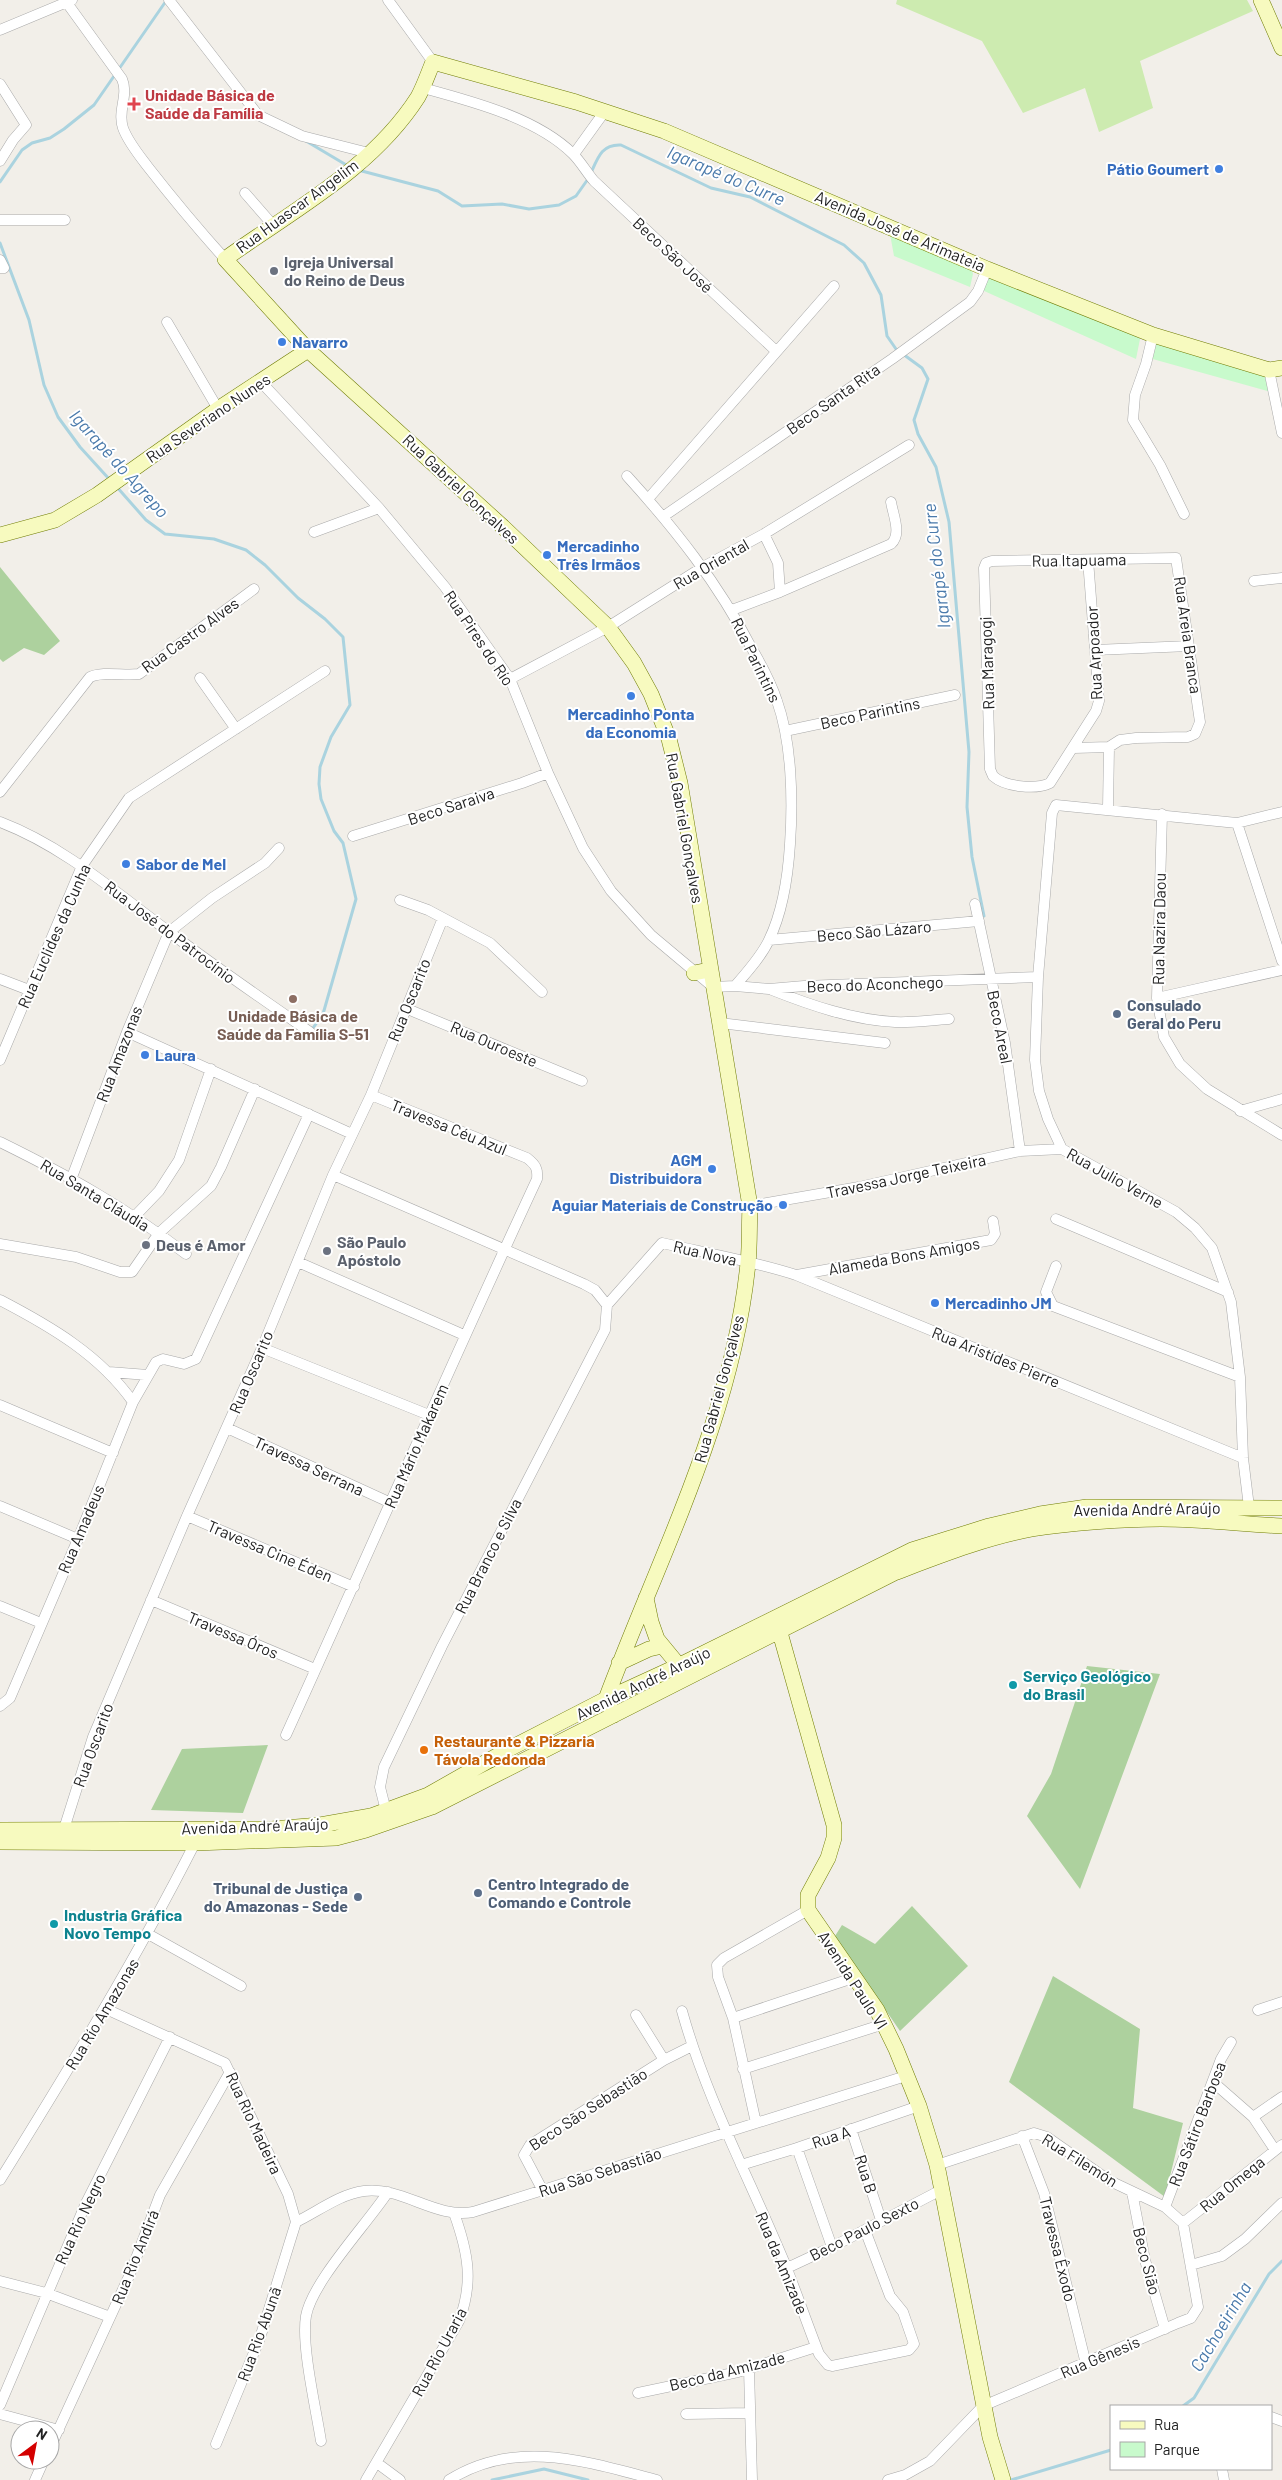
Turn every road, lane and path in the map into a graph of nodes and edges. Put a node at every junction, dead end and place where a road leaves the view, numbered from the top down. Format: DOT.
graph roads {
  1 [pos="169,0"];
  2 [pos="388,0"];
  3 [pos="1261,0"];
  4 [pos="69,1"];
  5 [pos="0,30"];
  6 [pos="1282,48"];
  7 [pos="433,62"];
  8 [pos="0,84"];
  9 [pos="423,88"];
  10 [pos="605,112"];
  11 [pos="368,153"];
  12 [pos="574,154"];
  13 [pos="0,161"];
  14 [pos="246,193"];
  15 [pos="0,220"];
  16 [pos="65,220"];
  17 [pos="272,224"];
  18 [pos="226,258"];
  19 [pos="986,269"];
  20 [pos="834,286"];
  21 [pos="167,322"];
  22 [pos="1154,335"];
  23 [pos="308,350"];
  24 [pos="776,351"];
  25 [pos="1276,369"];
  26 [pos="261,382"];
  27 [pos="218,409"];
  28 [pos="1282,434"];
  29 [pos="909,445"];
  30 [pos="627,476"];
  31 [pos="648,499"];
  32 [pos="891,502"];
  33 [pos="379,508"];
  34 [pos="1184,514"];
  35 [pos="664,516"];
  36 [pos="314,532"];
  37 [pos="764,534"];
  38 [pos="0,535"];
  39 [pos="1167,557"];
  40 [pos="1088,560"];
  41 [pos="992,562"];
  42 [pos="703,567"];
  43 [pos="1282,578"];
  44 [pos="1254,581"];
  45 [pos="254,589"];
  46 [pos="780,592"];
  47 [pos="732,610"];
  48 [pos="608,627"];
  49 [pos="1189,646"];
  50 [pos="1096,650"];
  51 [pos="325,671"];
  52 [pos="200,678"];
  53 [pos="510,679"];
  54 [pos="955,695"];
  55 [pos="236,730"];
  56 [pos="785,731"];
  57 [pos="1108,747"];
  58 [pos="1074,748"];
  59 [pos="990,769"];
  60 [pos="548,773"];
  61 [pos="0,792"];
  62 [pos="1108,809"];
  63 [pos="1282,812"];
  64 [pos="1162,814"];
  65 [pos="0,822"];
  66 [pos="1238,823"];
  67 [pos="353,836"];
  68 [pos="279,848"];
  69 [pos="82,866"];
  70 [pos="400,900"];
  71 [pos="975,904"];
  72 [pos="443,918"];
  73 [pos="979,921"];
  74 [pos="169,932"];
  75 [pos="769,940"];
  76 [pos="1282,961"];
  77 [pos="1282,970"];
  78 [pos="702,971"];
  79 [pos="1038,977"];
  80 [pos="0,979"];
  81 [pos="991,980"];
  82 [pos="735,986"];
  83 [pos="713,987"];
  84 [pos="769,989"];
  85 [pos="29,990"];
  86 [pos="542,992"];
  87 [pos="1157,998"];
  88 [pos="405,1008"];
  89 [pos="949,1020"];
  90 [pos="720,1023"];
  91 [pos="127,1032"];
  92 [pos="310,1032"];
  93 [pos="885,1042"];
  94 [pos="0,1060"];
  95 [pos="211,1069"];
  96 [pos="582,1081"];
  97 [pos="255,1089"];
  98 [pos="371,1095"];
  99 [pos="1282,1099"];
  100 [pos="1240,1111"];
  101 [pos="309,1114"];
  102 [pos="352,1134"];
  103 [pos="1282,1135"];
  104 [pos="0,1142"];
  105 [pos="1062,1149"];
  106 [pos="1020,1151"];
  107 [pos="527,1158"];
  108 [pos="333,1175"];
  109 [pos="72,1177"];
  110 [pos="750,1206"];
  111 [pos="135,1216"];
  112 [pos="1056,1219"];
  113 [pos="993,1221"];
  114 [pos="159,1233"];
  115 [pos="0,1244"];
  116 [pos="504,1250"];
  117 [pos="186,1254"];
  118 [pos="298,1262"];
  119 [pos="748,1263"];
  120 [pos="1056,1266"];
  121 [pos="796,1275"];
  122 [pos="1228,1292"];
  123 [pos="0,1300"];
  124 [pos="606,1305"];
  125 [pos="464,1335"];
  126 [pos="262,1348"];
  127 [pos="109,1372"];
  128 [pos="148,1375"];
  129 [pos="1240,1377"];
  130 [pos="133,1402"];
  131 [pos="0,1405"];
  132 [pos="429,1415"];
  133 [pos="227,1428"];
  134 [pos="113,1452"];
  135 [pos="1243,1458"];
  136 [pos="390,1503"];
  137 [pos="0,1506"];
  138 [pos="1249,1507"];
  139 [pos="1282,1508"];
  140 [pos="187,1516"];
  141 [pos="1282,1526"];
  142 [pos="78,1539"];
  143 [pos="354,1587"];
  144 [pos="646,1598"];
  145 [pos="151,1600"];
  146 [pos="0,1606"];
  147 [pos="41,1623"];
  148 [pos="778,1625"];
  149 [pos="662,1646"];
  150 [pos="619,1663"];
  151 [pos="680,1665"];
  152 [pos="315,1669"];
  153 [pos="689,1679"];
  154 [pos="606,1699"];
  155 [pos="0,1706"];
  156 [pos="614,1716"];
  157 [pos="286,1735"];
  158 [pos="386,1810"];
  159 [pos="64,1828"];
  160 [pos="0,1830"];
  161 [pos="0,1842"];
  162 [pos="195,1843"];
  163 [pos="808,1910"];
  164 [pos="148,1934"];
  165 [pos="853,1978"];
  166 [pos="241,1986"];
  167 [pos="1282,2002"];
  168 [pos="106,2009"];
  169 [pos="1258,2010"];
  170 [pos="682,2011"];
  171 [pos="636,2015"];
  172 [pos="733,2018"];
  173 [pos="884,2024"];
  174 [pos="170,2038"];
  175 [pos="1231,2042"];
  176 [pos="692,2046"];
  177 [pos="664,2060"];
  178 [pos="743,2069"];
  179 [pos="230,2072"];
  180 [pos="906,2076"];
  181 [pos="1213,2082"];
  182 [pos="1282,2097"];
  183 [pos="919,2106"];
  184 [pos="1253,2117"];
  185 [pos="756,2123"];
  186 [pos="851,2129"];
  187 [pos="725,2131"];
  188 [pos="1022,2136"];
  189 [pos="797,2148"];
  190 [pos="1278,2148"];
  191 [pos="741,2165"];
  192 [pos="937,2165"];
  193 [pos="0,2180"];
  194 [pos="941,2190"];
  195 [pos="543,2191"];
  196 [pos="388,2192"];
  197 [pos="1132,2192"];
  198 [pos="1282,2203"];
  199 [pos="1165,2207"];
  200 [pos="454,2214"];
  201 [pos="881,2220"];
  202 [pos="296,2222"];
  203 [pos="1183,2223"];
  204 [pos="865,2230"];
  205 [pos="832,2247"];
  206 [pos="1191,2265"];
  207 [pos="787,2268"];
  208 [pos="0,2280"];
  209 [pos="46,2293"];
  210 [pos="110,2317"];
  211 [pos="1165,2329"];
  212 [pos="816,2347"];
  213 [pos="1086,2364"];
  214 [pos="749,2369"];
  215 [pos="638,2393"];
  216 [pos="0,2405"];
  217 [pos="983,2406"];
  218 [pos="749,2413"];
  219 [pos="0,2414"];
  220 [pos="686,2414"];
  221 [pos="22,2420"];
  222 [pos="60,2428"];
  223 [pos="321,2441"];
  224 [pos="216,2444"];
  225 [pos="377,2464"];
  226 [pos="366,2480"];
  227 [pos="400,2480"];
  228 [pos="449,2480"];
  229 [pos="656,2480"];
  230 [pos="752,2480"];
  231 [pos="888,2480"];
  232 [pos="1003,2480"];
  1 -- 11 [label="street, Rua Huascar Angelim"];
  2 -- 7 [label="street"];
  3 -- 6 [label="street"];
  4 -- 5 [label="street"];
  4 -- 18 [label="street, Rua Gabriel Gonçalves"];
  7 -- 9 [label="street, Rua Huascar Angelim"];
  7 -- 10 [label="street, Avenida José de Arimateia"];
  8 -- 13 [label="street"];
  9 -- 11 [label="street, Rua Huascar Angelim"];
  9 -- 12 [label="street, Beco São José"];
  10 -- 12 [label="street"];
  10 -- 19 [label="street, Avenida José de Arimateia"];
  11 -- 17 [label="street, Rua Huascar Angelim"];
  12 -- 24 [label="street, Beco São José"];
  14 -- 17 [label="street"];
  15 -- 16 [label="street"];
  17 -- 18 [label="street, Rua Huascar Angelim"];
  18 -- 23 [label="street, Rua Gabriel Gonçalves"];
  19 -- 22 [label="street, Avenida José de Arimateia"];
  19 -- 35 [label="street, Beco Santa Rita"];
  20 -- 24 [label="street"];
  21 -- 27 [label="street"];
  22 -- 25 [label="street, Avenida José de Arimateia"];
  22 -- 34 [label="street"];
  23 -- 26 [label="street, Rua Severiano Nunes"];
  23 -- 48 [label="street, Rua Gabriel Gonçalves"];
  24 -- 31 [label="street"];
  25 -- 28 [label="street"];
  26 -- 27 [label="street, Rua Severiano Nunes"];
  26 -- 33 [label="street, Rua Pires do Río"];
  27 -- 38 [label="street, Rua Severiano Nunes"];
  29 -- 37 [label="street, Rua Oriental"];
  30 -- 31 [label="street, Rua Parintins"];
  31 -- 35 [label="street, Rua Parintins"];
  32 -- 46 [label="street"];
  33 -- 36 [label="street"];
  33 -- 53 [label="street, Rua Pires do Río"];
  35 -- 42 [label="street, Rua Parintins"];
  37 -- 42 [label="street, Rua Oriental"];
  37 -- 46 [label="street"];
  39 -- 40 [label="street, Rua Itapuama"];
  39 -- 49 [label="street, Rua Areia Branca"];
  40 -- 41 [label="street, Rua Itapuama"];
  40 -- 50 [label="street, Rua Arpoador"];
  41 -- 59 [label="street, Rua Maragogi"];
  42 -- 47 [label="street, Rua Parintins"];
  42 -- 48 [label="street, Rua Oriental"];
  43 -- 44 [label="street"];
  45 -- 61 [label="street, Rua Castro Alves"];
  46 -- 47 [label="street"];
  47 -- 56 [label="street, Rua Parintins"];
  48 -- 53 [label="street, Rua Oriental"];
  48 -- 78 [label="street, Rua Gabriel Gonçalves"];
  49 -- 50 [label="street"];
  49 -- 57 [label="street, Rua Areia Branca"];
  50 -- 58 [label="street, Rua Arpoador"];
  51 -- 55 [label="street, Rua Euclides da Cunha"];
  52 -- 55 [label="street"];
  53 -- 60 [label="street, Rua Pires do Río"];
  54 -- 56 [label="street, Beco Parintins"];
  55 -- 69 [label="street, Rua Euclides da Cunha"];
  56 -- 75 [label="street, Rua Parintins"];
  57 -- 58 [label="street"];
  57 -- 62 [label="street"];
  58 -- 59 [label="street, Rua Arpoador"];
  60 -- 67 [label="street, Beco Saraiva"];
  60 -- 78 [label="street, Rua Pires do Río"];
  62 -- 64 [label="street"];
  62 -- 79 [label="street, Rua Julio Verne"];
  63 -- 66 [label="street"];
  64 -- 66 [label="street"];
  64 -- 87 [label="street, Rua Nazira Daou"];
  65 -- 69 [label="street, Rua José do Patrocínio"];
  66 -- 76 [label="street"];
  68 -- 74 [label="street"];
  69 -- 74 [label="street, Rua José do Patrocínio"];
  69 -- 85 [label="street, Rua Euclides da Cunha"];
  70 -- 72 [label="street"];
  71 -- 73 [label="street, Beco Areal"];
  72 -- 86 [label="street"];
  72 -- 88 [label="street, Rua Oscarito"];
  73 -- 75 [label="street, Beco São Lázaro"];
  73 -- 81 [label="street, Beco Areal"];
  74 -- 91 [label="street, Rua Amazonas"];
  74 -- 92 [label="street, Rua José do Patrocínio"];
  75 -- 82 [label="street, Rua Parintins"];
  77 -- 87 [label="street"];
  78 -- 83 [label="street, Rua Gabriel Gonçalves"];
  79 -- 81 [label="street, Beco do Aconchego"];
  79 -- 105 [label="street, Rua Julio Verne"];
  80 -- 85 [label="street"];
  81 -- 84 [label="street, Beco do Aconchego"];
  81 -- 106 [label="street, Beco Areal"];
  82 -- 83 [label="street, Beco do Aconchego"];
  82 -- 84 [label="street, Beco do Aconchego"];
  83 -- 90 [label="street, Rua Gabriel Gonçalves"];
  84 -- 89 [label="street"];
  85 -- 94 [label="street, Rua Euclides da Cunha"];
  87 -- 100 [label="street, Rua Nazira Daou"];
  88 -- 96 [label="street, Rua Ouroeste"];
  88 -- 98 [label="street, Rua Oscarito"];
  90 -- 93 [label="street"];
  90 -- 110 [label="street, Rua Gabriel Gonçalves"];
  91 -- 95 [label="street"];
  91 -- 109 [label="street, Rua Amazonas"];
  95 -- 97 [label="street"];
  95 -- 111 [label="street"];
  97 -- 101 [label="street"];
  97 -- 114 [label="street"];
  98 -- 102 [label="street, Rua Oscarito"];
  98 -- 107 [label="street, Travessa Céu Azul"];
  99 -- 100 [label="street"];
  100 -- 103 [label="street, Rua Nazira Daou"];
  101 -- 102 [label="street"];
  101 -- 128 [label="street, Rua Amadeus"];
  102 -- 108 [label="street, Rua Oscarito"];
  104 -- 109 [label="street, Rua Santa Cláudia"];
  105 -- 106 [label="street, Travessa Jorge Teixeira"];
  105 -- 122 [label="street, Rua Julio Verne"];
  106 -- 110 [label="street, Travessa Jorge Teixeira"];
  107 -- 116 [label="street, Rua Mário Makarem"];
  108 -- 116 [label="street"];
  108 -- 118 [label="street, Rua Oscarito"];
  109 -- 111 [label="street, Rua Santa Cláudia"];
  110 -- 119 [label="street, Rua Gabriel Gonçalves"];
  111 -- 114 [label="street, Rua Santa Cláudia"];
  112 -- 122 [label="street"];
  113 -- 121 [label="street, Alameda Bons Amigos"];
  114 -- 115 [label="street"];
  114 -- 117 [label="street, Rua Santa Cláudia"];
  116 -- 124 [label="street"];
  116 -- 125 [label="street, Rua Mário Makarem"];
  118 -- 125 [label="street"];
  118 -- 126 [label="street, Rua Oscarito"];
  119 -- 121 [label="street, Rua Aristídes Pierre"];
  119 -- 124 [label="street, Rua Nova"];
  119 -- 144 [label="street, Rua Gabriel Gonçalves"];
  120 -- 129 [label="street"];
  121 -- 135 [label="street, Rua Aristídes Pierre"];
  122 -- 129 [label="street, Rua Julio Verne"];
  123 -- 127 [label="street"];
  124 -- 158 [label="street, Rua Branco e Silva"];
  125 -- 132 [label="street, Rua Mário Makarem"];
  126 -- 132 [label="street"];
  126 -- 133 [label="street, Rua Oscarito"];
  127 -- 128 [label="street"];
  127 -- 130 [label="street"];
  128 -- 130 [label="street, Rua Amadeus"];
  129 -- 135 [label="street, Rua Julio Verne"];
  130 -- 134 [label="street, Rua Amadeus"];
  131 -- 134 [label="street"];
  132 -- 136 [label="street, Rua Mário Makarem"];
  133 -- 136 [label="street, Travessa Serrana"];
  133 -- 140 [label="street, Rua Oscarito"];
  134 -- 142 [label="street, Rua Amadeus"];
  135 -- 138 [label="street, Rua Julio Verne"];
  136 -- 143 [label="street, Rua Mário Makarem"];
  137 -- 142 [label="street"];
  138 -- 139 [label="street, Avenida André Araújo"];
  138 -- 148 [label="street, Avenida André Araújo"];
  140 -- 143 [label="street, Travessa Cine Éden"];
  140 -- 145 [label="street, Rua Oscarito"];
  141 -- 148 [label="street, Avenida André Araújo"];
  142 -- 147 [label="street, Rua Amadeus"];
  143 -- 152 [label="street, Rua Mário Makarem"];
  144 -- 149 [label="street"];
  144 -- 150 [label="street, Rua Gabriel Gonçalves"];
  145 -- 152 [label="street, Travessa Óros"];
  145 -- 159 [label="street, Rua Oscarito"];
  146 -- 147 [label="street"];
  147 -- 155 [label="street, Rua Amadeus"];
  148 -- 151 [label="street, Avenida André Araújo"];
  148 -- 153 [label="street, Avenida André Araújo"];
  148 -- 163 [label="street"];
  149 -- 150 [label="street"];
  149 -- 151 [label="street"];
  150 -- 154 [label="street, Rua Gabriel Gonçalves"];
  151 -- 153 [label="street"];
  151 -- 154 [label="street, Avenida André Araújo"];
  152 -- 157 [label="street, Rua Mário Makarem"];
  153 -- 156 [label="street, Avenida André Araújo"];
  154 -- 156 [label="street"];
  154 -- 158 [label="street, Avenida André Araújo"];
  156 -- 162 [label="street, Avenida André Araújo"];
  158 -- 159 [label="street, Avenida André Araújo"];
  159 -- 160 [label="street, Avenida André Araújo"];
  161 -- 162 [label="street, Avenida André Araújo"];
  162 -- 164 [label="street, Rua Río Amazonas"];
  163 -- 165 [label="street, Avenida Paulo VI"];
  163 -- 172 [label="street"];
  164 -- 166 [label="street"];
  164 -- 168 [label="street, Rua Río Amazonas"];
  165 -- 172 [label="street"];
  165 -- 173 [label="street, Avenida Paulo VI"];
  167 -- 169 [label="street"];
  168 -- 174 [label="street, Rua Rio Madeira"];
  168 -- 193 [label="street, Rua Río Amazonas"];
  170 -- 176 [label="street"];
  171 -- 177 [label="street"];
  172 -- 178 [label="street"];
  173 -- 178 [label="street"];
  173 -- 180 [label="street, Avenida Paulo VI"];
  174 -- 179 [label="street, Rua Rio Madeira"];
  174 -- 209 [label="street, Rua Rio Negro"];
  175 -- 181 [label="street, Rua Sátiro Barbosa"];
  176 -- 177 [label="street, Beco São Sebastião"];
  176 -- 187 [label="street"];
  177 -- 195 [label="street, Beco São Sebastião"];
  178 -- 185 [label="street"];
  179 -- 202 [label="street, Rua Rio Madeira"];
  179 -- 210 [label="street, Rua Rio Andirá"];
  180 -- 183 [label="street, Avenida Paulo VI"];
  180 -- 185 [label="street, Rua São Sebastião"];
  181 -- 184 [label="street"];
  181 -- 199 [label="street, Rua Sátiro Barbosa"];
  182 -- 184 [label="street"];
  183 -- 186 [label="street, Rua A"];
  183 -- 192 [label="street, Avenida Paulo VI"];
  184 -- 190 [label="street"];
  185 -- 187 [label="street, Rua São Sebastião"];
  186 -- 189 [label="street, Rua A"];
  186 -- 201 [label="street, Rua B"];
  187 -- 191 [label="street, Rua da Amizade"];
  187 -- 195 [label="street, Rua São Sebastião"];
  188 -- 192 [label="street, Rua Filemón"];
  188 -- 197 [label="street, Rua Filemón"];
  188 -- 213 [label="street, Travessa Êxodo"];
  189 -- 191 [label="street, Rua A"];
  189 -- 205 [label="street"];
  190 -- 203 [label="street, Rua Omega"];
  191 -- 207 [label="street, Rua da Amizade"];
  192 -- 194 [label="street, Avenida Paulo VI"];
  194 -- 201 [label="street, Beco Paulo Sexto"];
  194 -- 217 [label="street, Avenida Paulo VI"];
  195 -- 200 [label="street, Rua São Sebastião"];
  196 -- 200 [label="street, Rua São Sebastião"];
  196 -- 202 [label="street, Rua São Sebastião"];
  196 -- 223 [label="street"];
  197 -- 199 [label="street, Rua Filemón"];
  197 -- 211 [label="street, Beco Sião"];
  198 -- 206 [label="street"];
  199 -- 203 [label="street, Rua Filemón"];
  200 -- 225 [label="street, Rua Rio Uraria"];
  201 -- 204 [label="street, Beco Paulo Sexto"];
  202 -- 224 [label="street, Rua Rio Abunã"];
  203 -- 206 [label="street, Rua Gênesis"];
  204 -- 205 [label="street, Beco Paulo Sexto"];
  204 -- 212 [label="street, Rua da Amizade"];
  205 -- 207 [label="street, Beco Paulo Sexto"];
  206 -- 211 [label="street, Rua Gênesis"];
  207 -- 212 [label="street, Rua da Amizade"];
  208 -- 209 [label="street"];
  209 -- 210 [label="street"];
  209 -- 216 [label="street, Rua Rio Negro"];
  210 -- 222 [label="street, Rua Rio Andirá"];
  211 -- 213 [label="street, Rua Gênesis"];
  212 -- 214 [label="street, Beco da Amizade"];
  213 -- 217 [label="street, Rua Gênesis"];
  214 -- 215 [label="street, Beco da Amizade"];
  214 -- 218 [label="street"];
  217 -- 231 [label="street"];
  217 -- 232 [label="street, Avenida Paulo VI"];
  218 -- 220 [label="street"];
  218 -- 230 [label="street"];
  219 -- 221 [label="street"];
  225 -- 226 [label="street, Rua Rio Uraria"];
  225 -- 227 [label="street"];
  228 -- 229 [label="street"];
}
